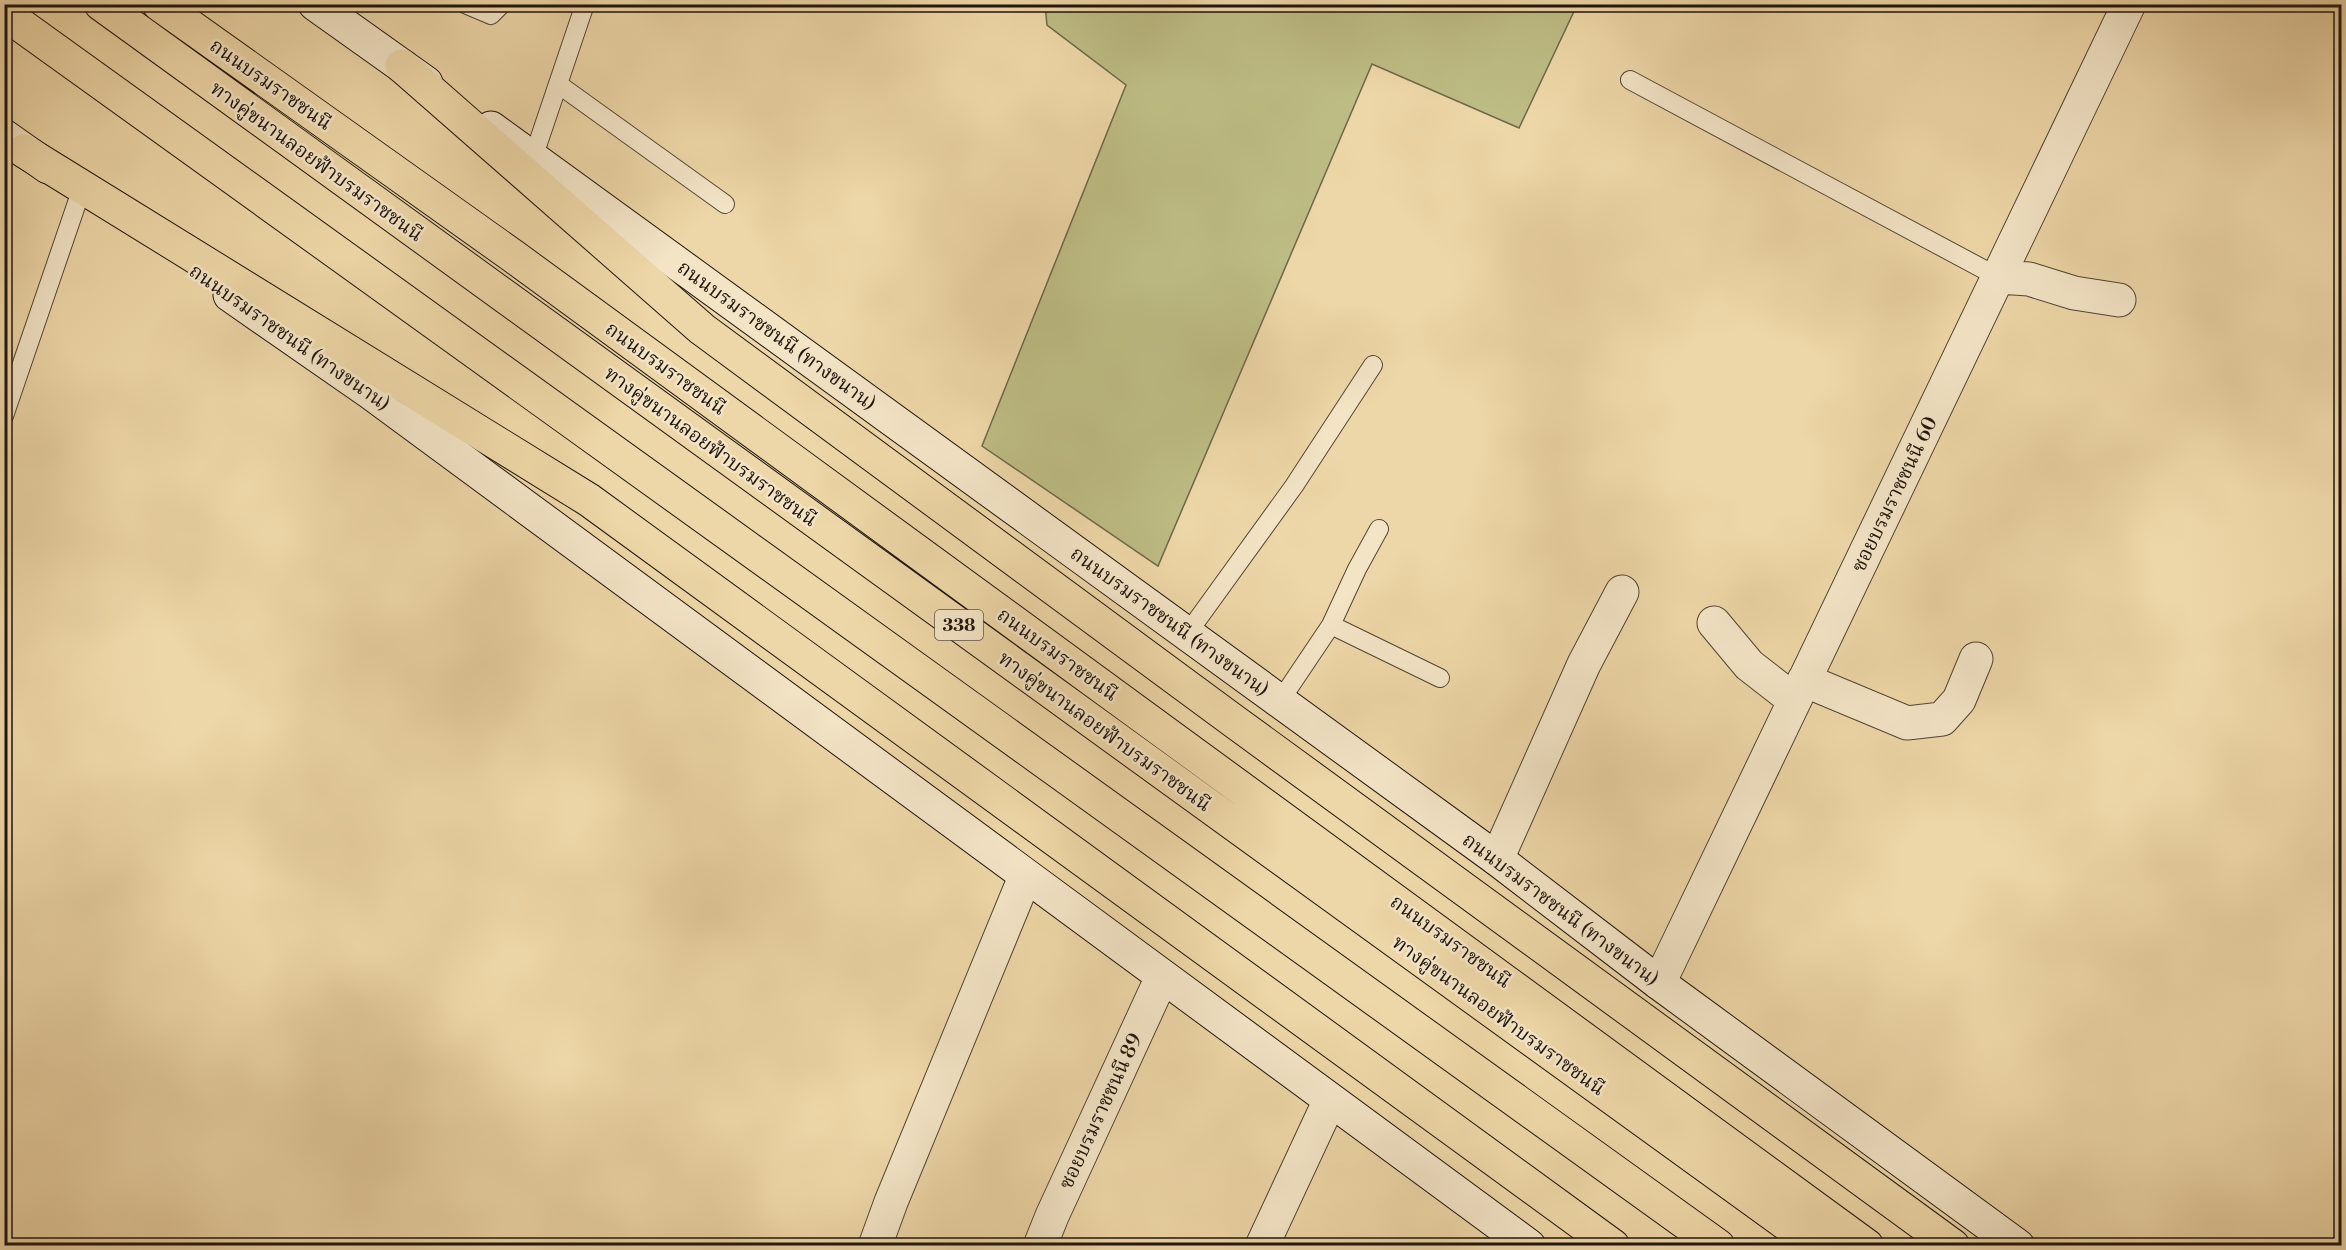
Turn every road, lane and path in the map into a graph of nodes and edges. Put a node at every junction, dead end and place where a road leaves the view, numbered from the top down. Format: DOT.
graph roads {
  1 [pos="101,4"];
  2 [pos="159,4"];
  3 [pos="465,4"];
  4 [pos="502,4"];
  5 [pos="585,4"];
  6 [pos="2129,4"];
  7 [pos="327,8"];
  8 [pos="4,13"];
  9 [pos="4,38"];
  10 [pos="402,66"];
  11 [pos="1630,80"];
  12 [pos="558,84"];
  13 [pos="14,143"];
  14 [pos="533,158"];
  15 [pos="81,191"];
  16 [pos="725,204"];
  17 [pos="1998,277"];
  18 [pos="2119,300"];
  19 [pos="1373,365"];
  20 [pos="4,416"];
  21 [pos="1379,529"];
  22 [pos="1622,592"];
  23 [pos="1714,623"];
  24 [pos="1331,625"];
  25 [pos="1188,634"];
  26 [pos="1976,659"];
  27 [pos="1440,678"];
  28 [pos="1799,690"];
  29 [pos="1280,701"];
  30 [pos="1497,859"];
  31 [pos="1025,877"];
  32 [pos="1162,977"];
  33 [pos="1659,983"];
  34 [pos="1330,1100"];
  35 [pos="875,1245"];
  36 [pos="1040,1245"];
  37 [pos="1262,1245"];
  38 [pos="1526,1245"];
  39 [pos="1613,1245"];
  40 [pos="1680,1245"];
  41 [pos="1718,1245"];
  42 [pos="1817,1245"];
  43 [pos="1867,1245"];
  44 [pos="1953,1245"];
  45 [pos="2018,1245"];
  1 -- 42 [label="main road, ทางคู่ขนานลอยฟ้าบรมราชชนนี / 338"];
  2 -- 43 [label="main road, ถนนบรมราชชนนี / 338"];
  3 -- 4 [label="lane"];
  5 -- 12 [label="lane"];
  6 -- 17 [label="main road, ซอยบรมราชชนนี 60"];
  7 -- 10 [label="main road, ถนนบรมราชชนนี (ทางขนาน)"];
  8 -- 41 [label="main road"];
  9 -- 40 [label="main road"];
  10 -- 14 [label="main road, ถนนบรมราชชนนี (ทางขนาน)"];
  10 -- 44 [label="main road"];
  11 -- 17 [label="lane"];
  12 -- 14 [label="lane"];
  12 -- 16 [label="lane"];
  13 -- 15 [label="main road, ถนนบรมราชชนนี (ทางขนาน)"];
  13 -- 39 [label="main road"];
  14 -- 25 [label="main road, ถนนบรมราชชนนี (ทางขนาน)"];
  15 -- 20 [label="lane"];
  15 -- 31 [label="main road, ถนนบรมราชชนนี (ทางขนาน)"];
  17 -- 18 [label="main road"];
  17 -- 28 [label="main road, ซอยบรมราชชนนี 60"];
  19 -- 25 [label="lane"];
  21 -- 24 [label="lane"];
  22 -- 30 [label="main road"];
  23 -- 28 [label="main road"];
  24 -- 27 [label="lane"];
  24 -- 29 [label="lane"];
  25 -- 29 [label="main road, ถนนบรมราชชนนี (ทางขนาน)"];
  26 -- 28 [label="main road"];
  28 -- 33 [label="main road, ซอยบรมราชชนนี 60"];
  29 -- 30 [label="main road, ถนนบรมราชชนนี (ทางขนาน)"];
  30 -- 33 [label="main road, ถนนบรมราชชนนี (ทางขนาน)"];
  31 -- 32 [label="main road, ถนนบรมราชชนนี (ทางขนาน)"];
  31 -- 35 [label="main road"];
  32 -- 34 [label="main road, ถนนบรมราชชนนี (ทางขนาน)"];
  32 -- 36 [label="main road, ซอยบรมราชชนนี 89"];
  33 -- 45 [label="main road, ถนนบรมราชชนนี (ทางขนาน)"];
  34 -- 37 [label="main road"];
  34 -- 38 [label="main road, ถนนบรมราชชนนี (ทางขนาน)"];
}
